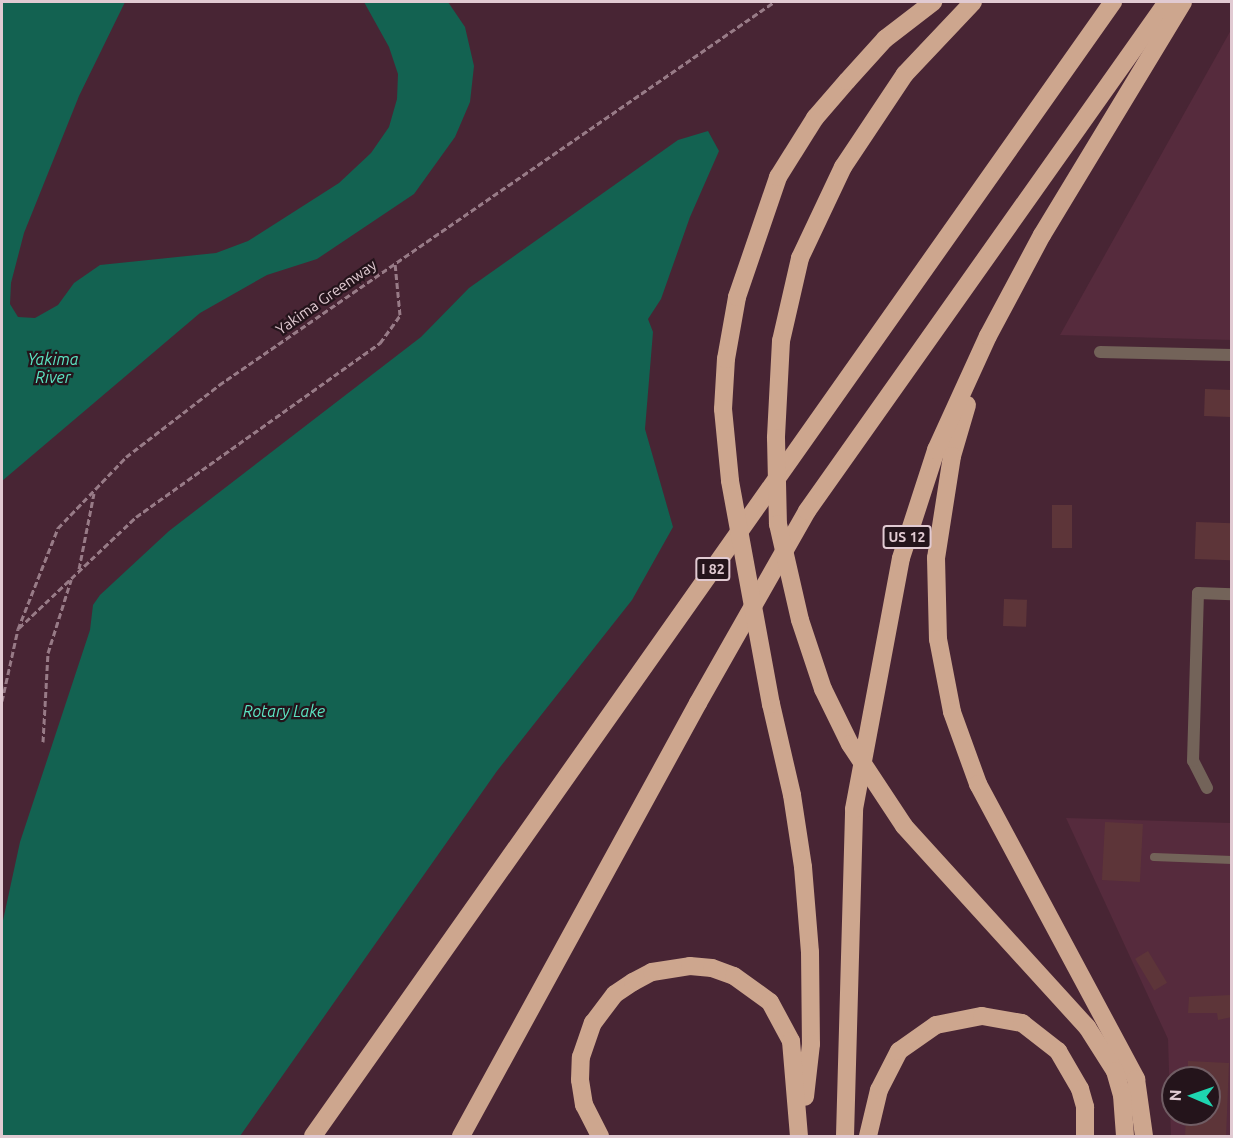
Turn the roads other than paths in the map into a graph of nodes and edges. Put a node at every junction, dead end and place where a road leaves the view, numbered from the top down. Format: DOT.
graph roads {
  1 [pos="933,2"];
  2 [pos="973,2"];
  3 [pos="1113,2"];
  4 [pos="1167,2"];
  5 [pos="1183,2"];
  6 [pos="988,336"];
  7 [pos="1101,352"];
  8 [pos="1232,355"];
  9 [pos="1232,594"];
  10 [pos="1207,788"];
  11 [pos="1154,857"];
  12 [pos="1232,860"];
  13 [pos="313,1137"];
  14 [pos="461,1137"];
  15 [pos="600,1137"];
  16 [pos="800,1137"];
  17 [pos="845,1137"];
  18 [pos="868,1137"];
  19 [pos="1085,1137"];
  20 [pos="1125,1137"];
  21 [pos="1143,1137"];
  1 -- 16 [label="highway, bridge"];
  2 -- 20 [label="highway, bridge"];
  3 -- 13 [label="highway, I 82"];
  4 -- 14 [label="highway"];
  5 -- 6 [label="highway, US 12"];
  6 -- 17 [label="highway, US 12"];
  6 -- 21 [label="highway"];
  7 -- 8 [label="street"];
  9 -- 10 [label="street"];
  11 -- 12 [label="lane"];
  15 -- 16 [label="highway"];
  18 -- 19 [label="highway"];
}
